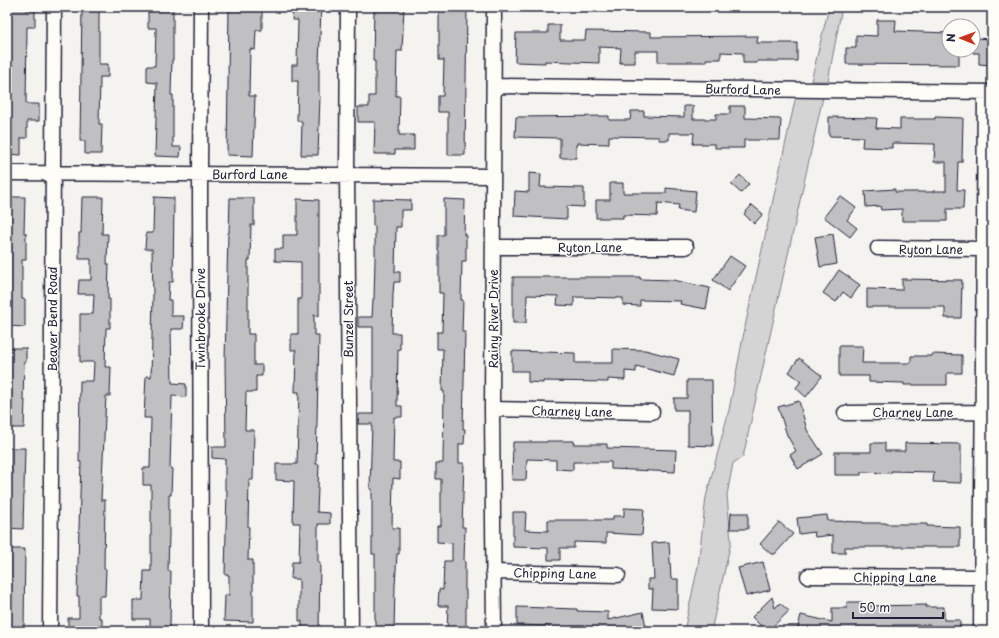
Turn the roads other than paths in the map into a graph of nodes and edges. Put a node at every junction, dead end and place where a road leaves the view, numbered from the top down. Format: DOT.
graph roads {
  1 [pos="54,7"];
  2 [pos="201,7"];
  3 [pos="348,7"];
  4 [pos="494,7"];
  5 [pos="494,86"];
  6 [pos="988,92"];
  7 [pos="7,173"];
  8 [pos="53,173"];
  9 [pos="200,174"];
  10 [pos="347,175"];
  11 [pos="493,176"];
  12 [pos="493,247"];
  13 [pos="686,247"];
  14 [pos="878,248"];
  15 [pos="983,249"];
  16 [pos="492,409"];
  17 [pos="652,412"];
  18 [pos="982,412"];
  19 [pos="845,413"];
  20 [pos="493,572"];
  21 [pos="618,575"];
  22 [pos="808,576"];
  23 [pos="982,577"];
  24 [pos="50,631"];
  25 [pos="201,631"];
  26 [pos="351,631"];
  27 [pos="494,631"];
  28 [pos="981,631"];
  1 -- 8 [label="street, Beaver Bend Road"];
  2 -- 9 [label="street, Twinbrooke Drive"];
  3 -- 10 [label="street, Bunzel Street"];
  4 -- 5 [label="street, Rainy River Drive"];
  5 -- 6 [label="street, Burford Lane"];
  5 -- 11 [label="street, Rainy River Drive"];
  6 -- 15 [label="street"];
  7 -- 8 [label="street, Burford Lane"];
  8 -- 9 [label="street, Burford Lane"];
  8 -- 24 [label="street, Beaver Bend Road"];
  9 -- 10 [label="street, Burford Lane"];
  9 -- 25 [label="street, Twinbrooke Drive"];
  10 -- 11 [label="street, Burford Lane"];
  10 -- 26 [label="street, Bunzel Street"];
  11 -- 12 [label="street, Rainy River Drive"];
  12 -- 13 [label="street, Ryton Lane"];
  12 -- 16 [label="street, Rainy River Drive"];
  14 -- 15 [label="street, Ryton Lane"];
  15 -- 18 [label="street"];
  16 -- 17 [label="street, Charney Lane"];
  16 -- 20 [label="street, Rainy River Drive"];
  18 -- 19 [label="street, Charney Lane"];
  18 -- 23 [label="street"];
  20 -- 21 [label="street, Chipping Lane"];
  20 -- 27 [label="street, Rainy River Drive"];
  22 -- 23 [label="street, Chipping Lane"];
  23 -- 28 [label="street"];
}
